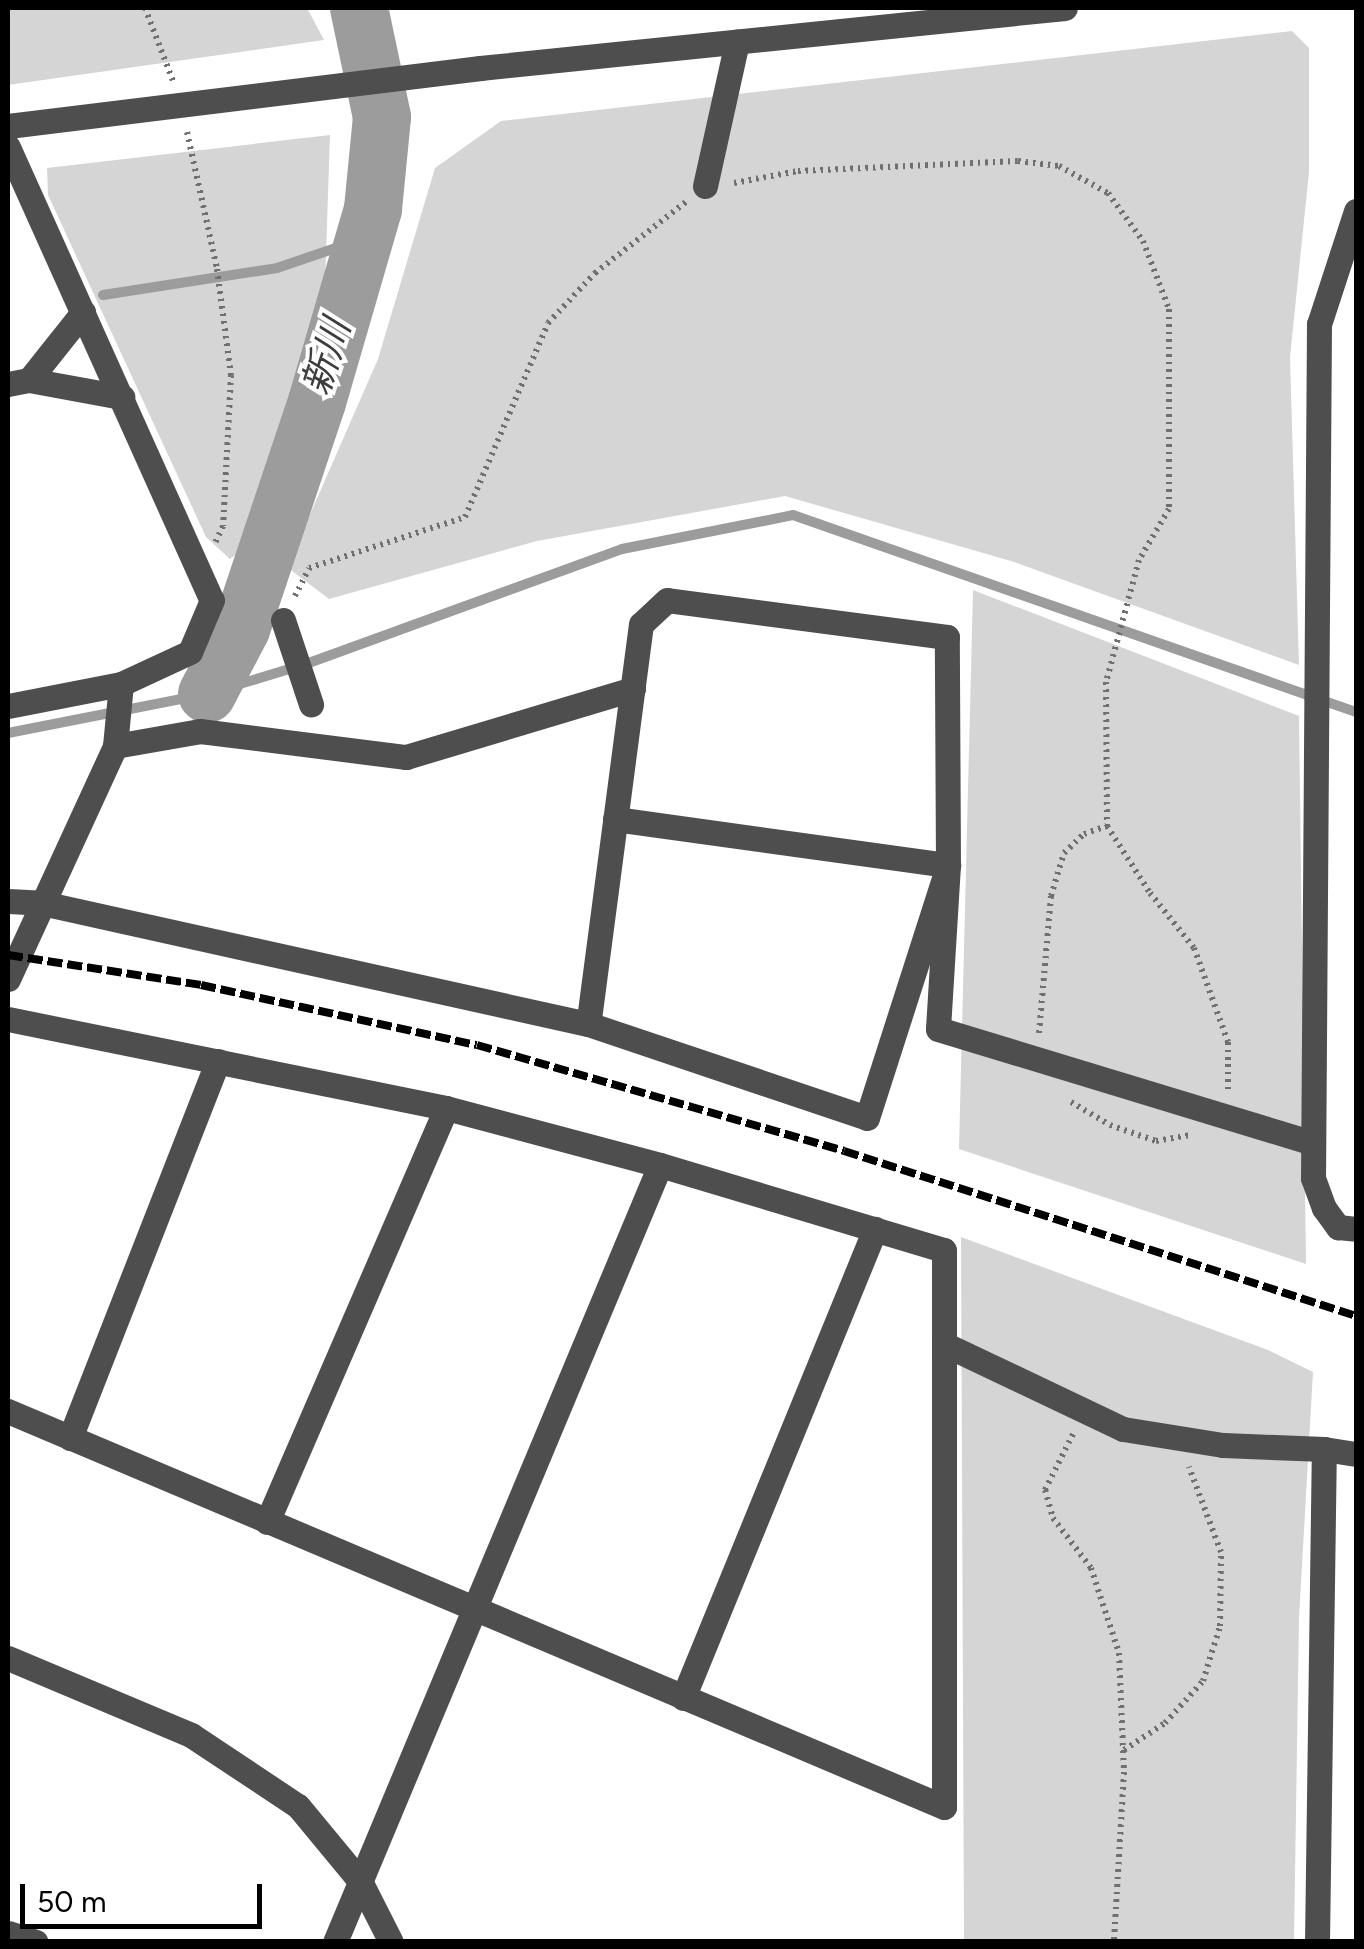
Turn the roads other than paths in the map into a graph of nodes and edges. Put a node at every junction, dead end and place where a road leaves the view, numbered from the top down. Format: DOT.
graph roads {
  1 [pos="1065,8"];
  2 [pos="737,42"];
  3 [pos="8,126"];
  4 [pos="8,147"];
  5 [pos="705,186"];
  6 [pos="1356,211"];
  7 [pos="83,312"];
  8 [pos="18,382"];
  9 [pos="122,397"];
  10 [pos="283,620"];
  11 [pos="120,690"];
  12 [pos="633,690"];
  13 [pos="312,704"];
  14 [pos="8,706"];
  15 [pos="116,736"];
  16 [pos="615,819"];
  17 [pos="948,865"];
  18 [pos="8,901"];
  19 [pos="42,903"];
  20 [pos="8,979"];
  21 [pos="8,1019"];
  22 [pos="588,1024"];
  23 [pos="218,1062"];
  24 [pos="446,1108"];
  25 [pos="1313,1142"];
  26 [pos="660,1165"];
  27 [pos="875,1229"];
  28 [pos="1356,1229"];
  29 [pos="944,1344"];
  30 [pos="8,1412"];
  31 [pos="70,1438"];
  32 [pos="1324,1449"];
  33 [pos="1356,1454"];
  34 [pos="267,1522"];
  35 [pos="473,1610"];
  36 [pos="8,1658"];
  37 [pos="683,1698"];
  38 [pos="360,1880"];
  39 [pos="8,1933"];
  40 [pos="36,1942"];
  41 [pos="335,1942"];
  42 [pos="391,1942"];
  43 [pos="1317,1942"];
  1 -- 2 [label="street"];
  2 -- 3 [label="street"];
  2 -- 5 [label="street"];
  4 -- 7 [label="street"];
  6 -- 25 [label="street"];
  7 -- 8 [label="street"];
  7 -- 9 [label="street"];
  8 -- 9 [label="street"];
  9 -- 11 [label="street"];
  10 -- 13 [label="street"];
  11 -- 14 [label="street"];
  11 -- 15 [label="street"];
  12 -- 15 [label="street"];
  12 -- 16 [label="street"];
  12 -- 17 [label="street"];
  15 -- 19 [label="street"];
  16 -- 17 [label="street"];
  16 -- 22 [label="street"];
  17 -- 22 [label="street"];
  17 -- 25 [label="street"];
  18 -- 19 [label="street"];
  19 -- 20 [label="street"];
  19 -- 22 [label="street"];
  21 -- 23 [label="street"];
  23 -- 24 [label="street"];
  23 -- 31 [label="street"];
  24 -- 26 [label="street"];
  24 -- 34 [label="street"];
  25 -- 28 [label="street"];
  26 -- 27 [label="street"];
  26 -- 35 [label="street"];
  27 -- 29 [label="street"];
  27 -- 37 [label="street"];
  29 -- 32 [label="street"];
  29 -- 37 [label="street"];
  30 -- 31 [label="street"];
  31 -- 34 [label="street"];
  32 -- 33 [label="street"];
  32 -- 43 [label="street"];
  34 -- 35 [label="street"];
  35 -- 37 [label="street"];
  35 -- 38 [label="street"];
  36 -- 38 [label="street"];
  38 -- 41 [label="street"];
  38 -- 42 [label="street"];
  39 -- 40 [label="street"];
}
